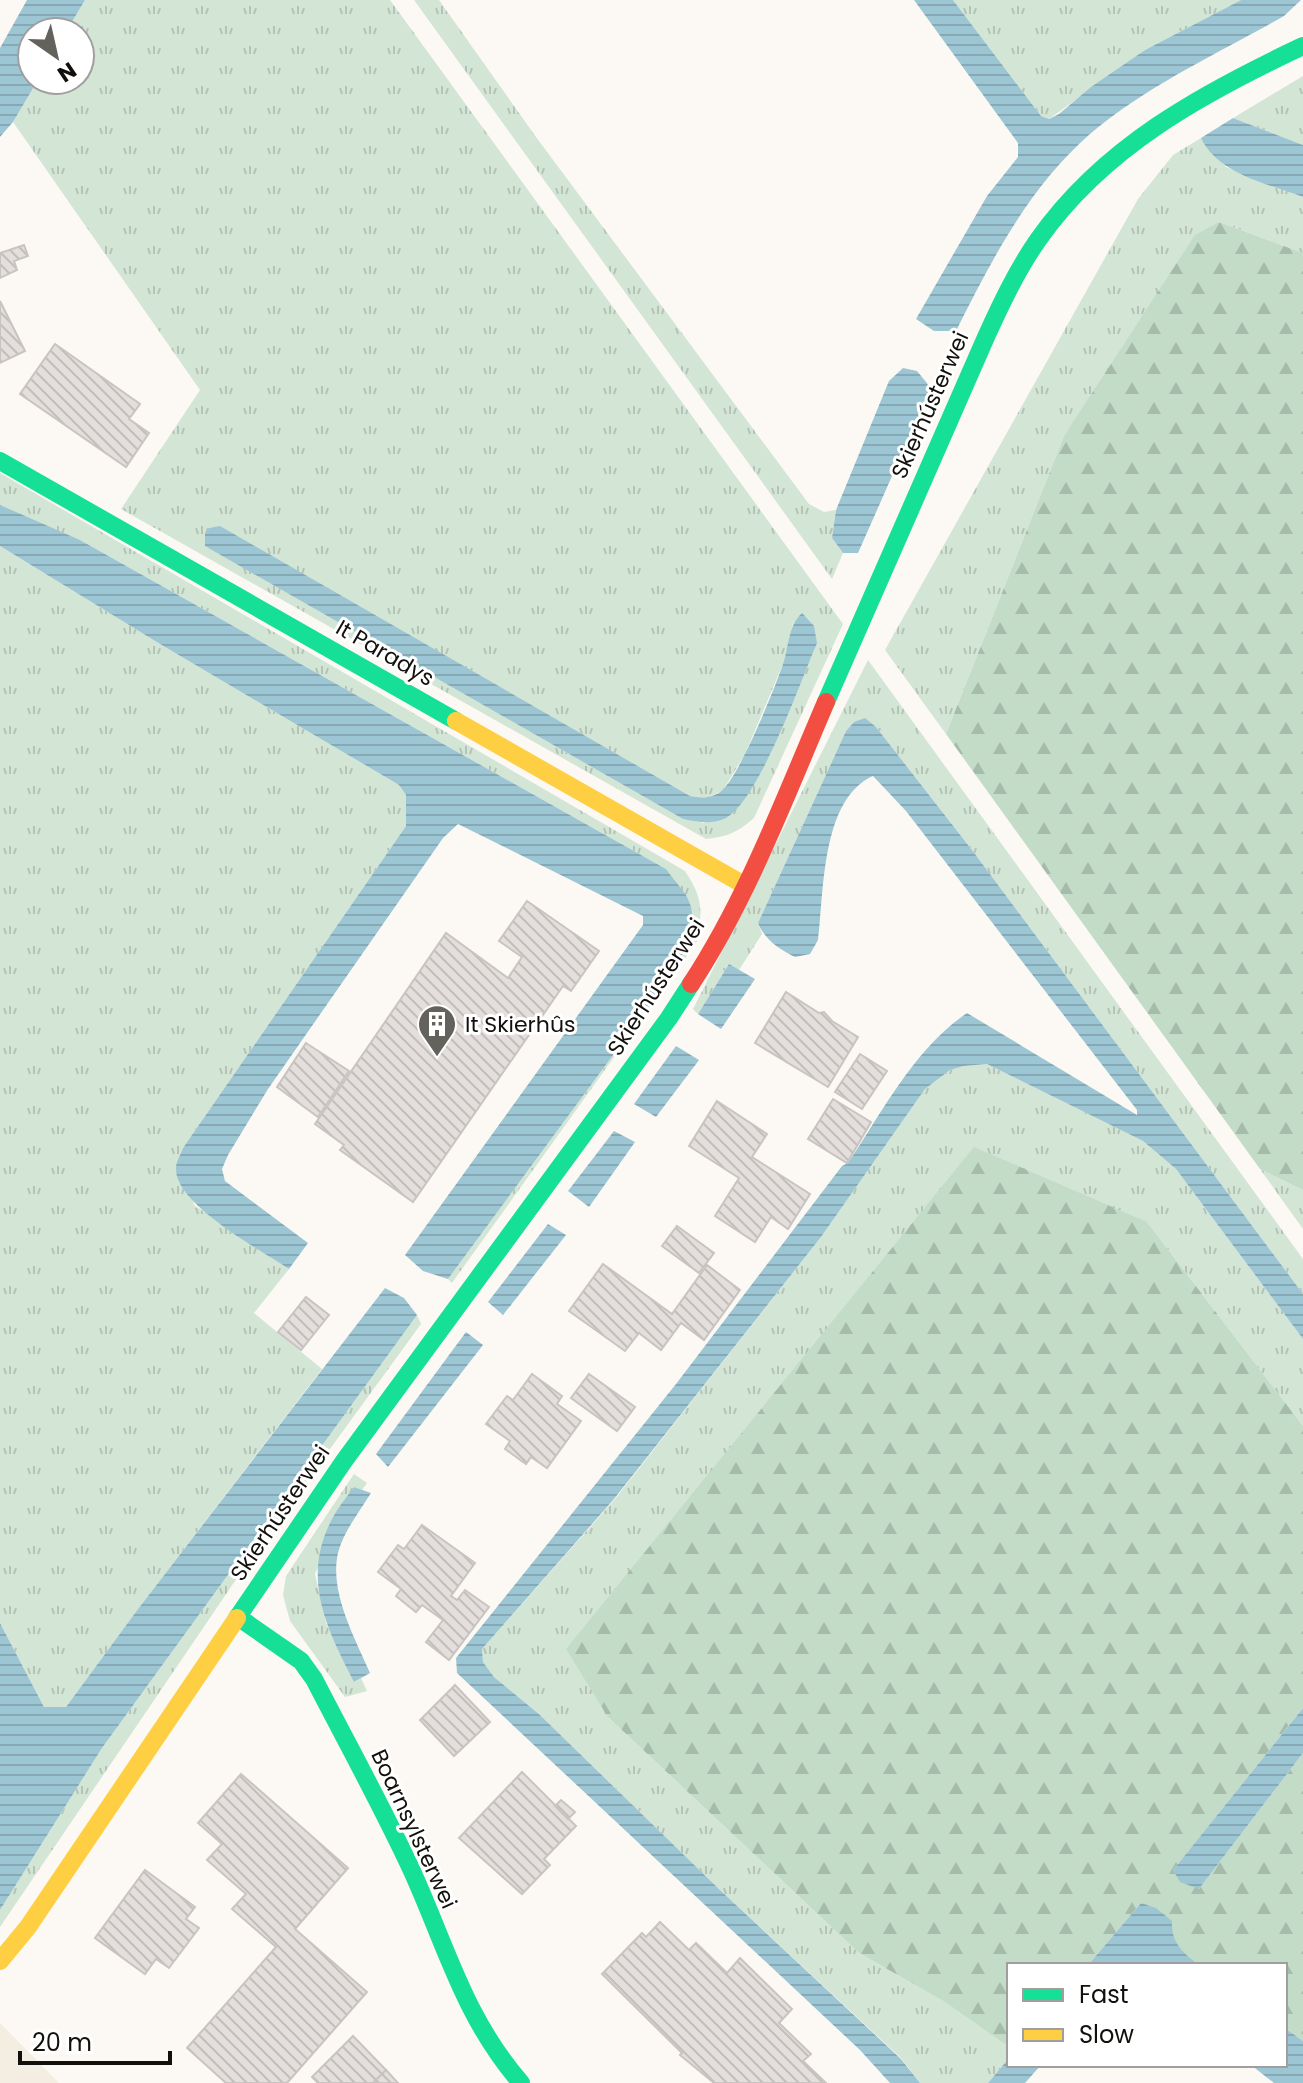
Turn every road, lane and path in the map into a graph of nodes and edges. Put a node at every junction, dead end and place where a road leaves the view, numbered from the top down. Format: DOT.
graph roads {
  1 [pos="1303,46"];
  2 [pos="0,461"];
  3 [pos="746,886"];
  4 [pos="238,1617"];
  5 [pos="0,1961"];
  6 [pos="521,2083"];
  1 -- 3 [label="street, Skierhústerwei"];
  2 -- 3 [label="street, It Paradys"];
  3 -- 4 [label="street, Skierhústerwei"];
  4 -- 5 [label="street, Skierhústerwei"];
  4 -- 6 [label="street, Boarnsylsterwei"];
}
